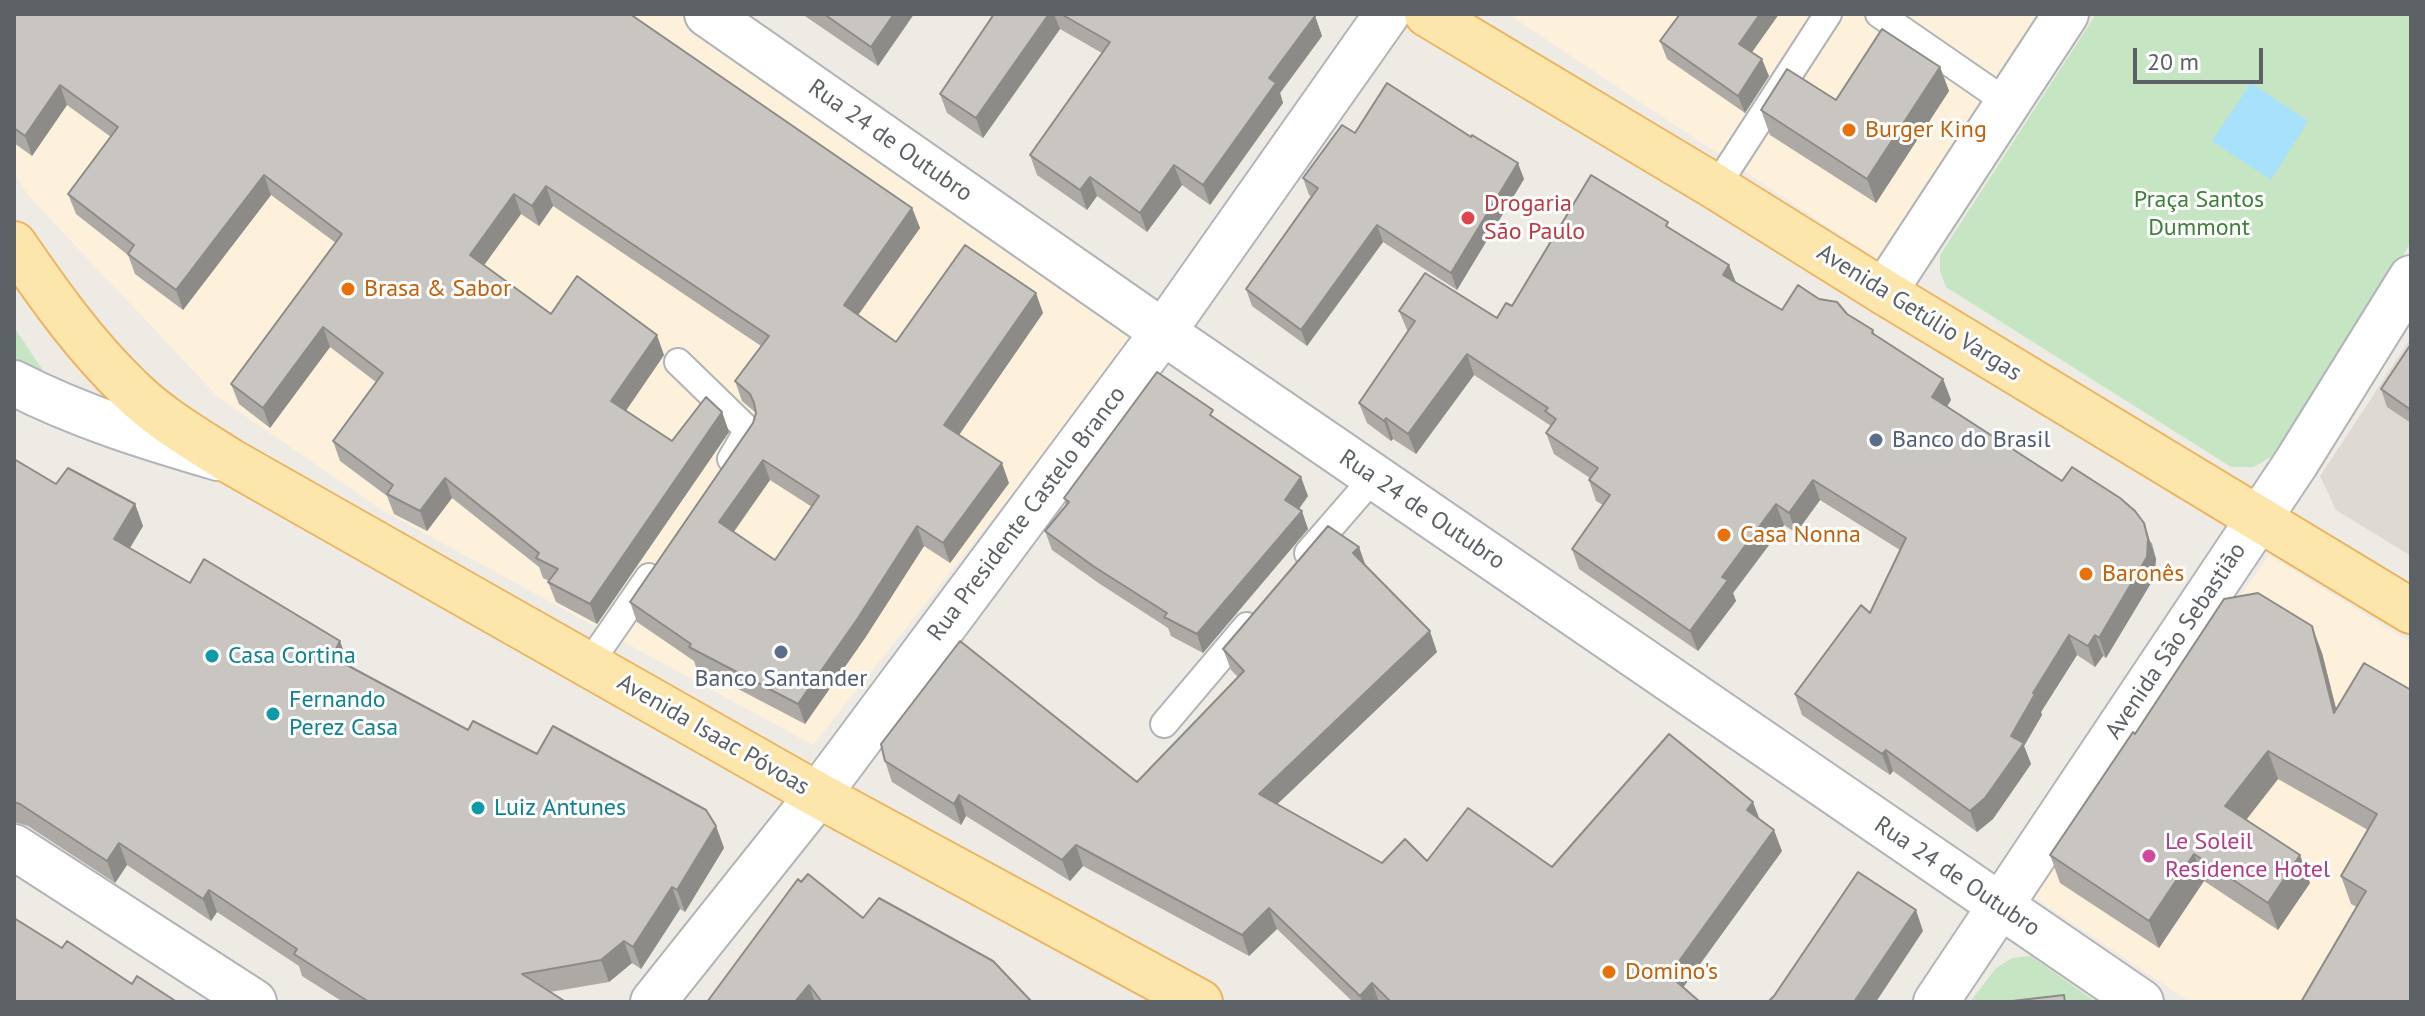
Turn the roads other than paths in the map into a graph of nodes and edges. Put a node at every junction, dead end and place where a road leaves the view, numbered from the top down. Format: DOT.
graph roads {
  1 [pos="707,14"];
  2 [pos="1387,14"];
  3 [pos="1427,14"];
  4 [pos="1828,14"];
  5 [pos="1879,14"];
  6 [pos="2066,14"];
  7 [pos="2008,103"];
  8 [pos="1716,187"];
  9 [pos="14,244"];
  10 [pos="2411,278"];
  11 [pos="1884,292"];
  12 [pos="1163,332"];
  13 [pos="678,362"];
  14 [pos="14,383"];
  15 [pos="230,461"];
  16 [pos="720,473"];
  17 [pos="1374,477"];
  18 [pos="2257,519"];
  19 [pos="666,552"];
  20 [pos="1291,573"];
  21 [pos="1262,608"];
  22 [pos="2411,611"];
  23 [pos="589,664"];
  24 [pos="1164,724"];
  25 [pos="818,795"];
  26 [pos="14,847"];
  27 [pos="2000,907"];
  28 [pos="254,1002"];
  29 [pos="653,1002"];
  30 [pos="1200,1002"];
  31 [pos="1936,1002"];
  32 [pos="2141,1002"];
  1 -- 12 [label="street, Rua 24 de Outubro"];
  2 -- 12 [label="street, Rua Presidente Castelo Branco"];
  3 -- 8 [label="main road, Avenida Getúlio Vargas"];
  4 -- 8 [label="lane"];
  5 -- 7 [label="lane"];
  6 -- 7 [label="street"];
  7 -- 11 [label="street"];
  8 -- 11 [label="main road, Avenida Getúlio Vargas"];
  9 -- 15 [label="main road, Avenida Isaac Póvoas"];
  10 -- 18 [label="street, Avenida São Sebastião"];
  11 -- 18 [label="main road, Avenida Getúlio Vargas"];
  12 -- 17 [label="street, Rua 24 de Outubro"];
  12 -- 25 [label="street, Rua Presidente Castelo Branco"];
  13 -- 16 [label="lane"];
  14 -- 15 [label="street, Avenida Isaac Póvoas"];
  15 -- 23 [label="main road, Avenida Isaac Póvoas"];
  17 -- 20 [label="lane"];
  17 -- 27 [label="street, Rua 24 de Outubro"];
  18 -- 22 [label="main road, Avenida Getúlio Vargas"];
  18 -- 27 [label="street, Avenida São Sebastião"];
  19 -- 23 [label="lane"];
  21 -- 24 [label="lane"];
  23 -- 25 [label="main road, Avenida Isaac Póvoas"];
  25 -- 29 [label="street, Rua Presidente Castelo Branco"];
  25 -- 30 [label="main road, Avenida Isaac Póvoas"];
  26 -- 28 [label="street"];
  27 -- 31 [label="street, Avenida São Sebastião"];
  27 -- 32 [label="street, Rua 24 de Outubro"];
}
